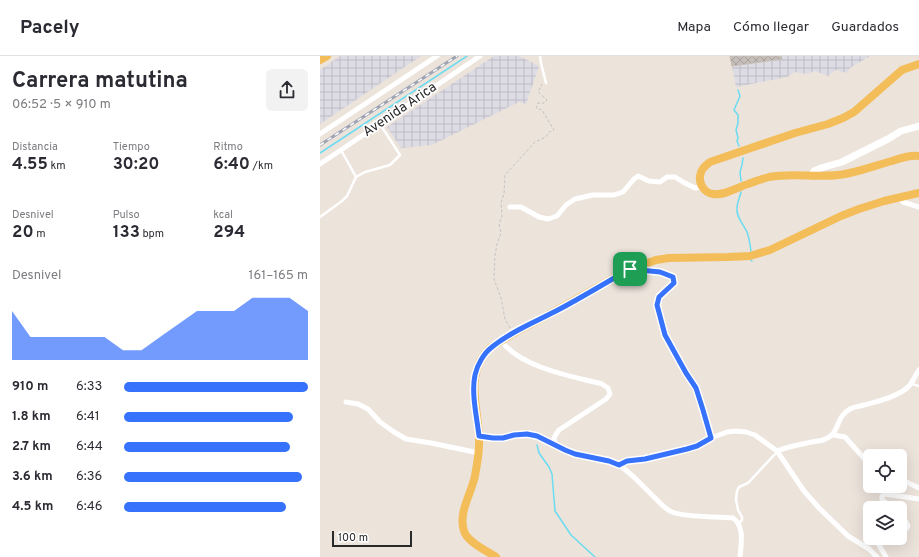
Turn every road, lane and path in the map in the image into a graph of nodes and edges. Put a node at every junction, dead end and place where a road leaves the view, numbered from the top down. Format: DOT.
graph roads {
  1 [pos="327,56"];
  2 [pos="437,56"];
  3 [pos="480,56"];
  4 [pos="540,56"];
  5 [pos="320,60"];
  6 [pos="919,64"];
  7 [pos="546,83"];
  8 [pos="380,124"];
  9 [pos="919,126"];
  10 [pos="320,134"];
  11 [pos="341,150"];
  12 [pos="919,156"];
  13 [pos="320,164"];
  14 [pos="812,175"];
  15 [pos="356,177"];
  16 [pos="702,187"];
  17 [pos="919,193"];
  18 [pos="899,198"];
  19 [pos="510,207"];
  20 [pos="919,207"];
  21 [pos="320,217"];
  22 [pos="645,271"];
  23 [pos="512,334"];
  24 [pos="501,341"];
  25 [pos="919,370"];
  26 [pos="911,384"];
  27 [pos="919,386"];
  28 [pos="346,402"];
  29 [pos="833,435"];
  30 [pos="479,436"];
  31 [pos="711,438"];
  32 [pos="558,447"];
  33 [pos="778,451"];
  34 [pos="479,453"];
  35 [pos="863,457"];
  36 [pos="619,465"];
  37 [pos="907,482"];
  38 [pos="919,488"];
  39 [pos="919,499"];
  40 [pos="884,501"];
  41 [pos="739,524"];
  42 [pos="879,545"];
  43 [pos="496,557"];
  44 [pos="740,557"];
  45 [pos="877,557"];
  46 [pos="886,557"];
  1 -- 5 [label="main road"];
  2 -- 10 [label="street, Avenida Arica"];
  3 -- 8 [label="street, Avenida Arica"];
  4 -- 7 [label="lane"];
  6 -- 16 [label="main road"];
  7 -- 23 [label="path"];
  8 -- 11 [label="street, Avenida Arica"];
  8 -- 15 [label="lane"];
  9 -- 14 [label="main road"];
  11 -- 13 [label="street, Avenida Arica"];
  11 -- 15 [label="lane"];
  12 -- 14 [label="main road"];
  14 -- 16 [label="main road"];
  15 -- 21 [label="lane"];
  16 -- 19 [label="street"];
  17 -- 18 [label="main road"];
  18 -- 20 [label="street"];
  18 -- 23 [label="main road"];
  22 -- 31 [label="path"];
  23 -- 24 [label="main road"];
  24 -- 30 [label="main road"];
  24 -- 32 [label="street"];
  25 -- 26 [label="street"];
  26 -- 27 [label="lane"];
  26 -- 29 [label="street"];
  28 -- 34 [label="street"];
  29 -- 33 [label="street"];
  29 -- 35 [label="street"];
  30 -- 32 [label="lane"];
  30 -- 34 [label="main road"];
  31 -- 33 [label="street"];
  31 -- 36 [label="street"];
  32 -- 36 [label="street"];
  33 -- 41 [label="lane"];
  33 -- 45 [label="street"];
  34 -- 43 [label="main road"];
  36 -- 41 [label="street"];
  37 -- 38 [label="street"];
  39 -- 40 [label="street"];
  41 -- 44 [label="street"];
  42 -- 46 [label="street"];
}
